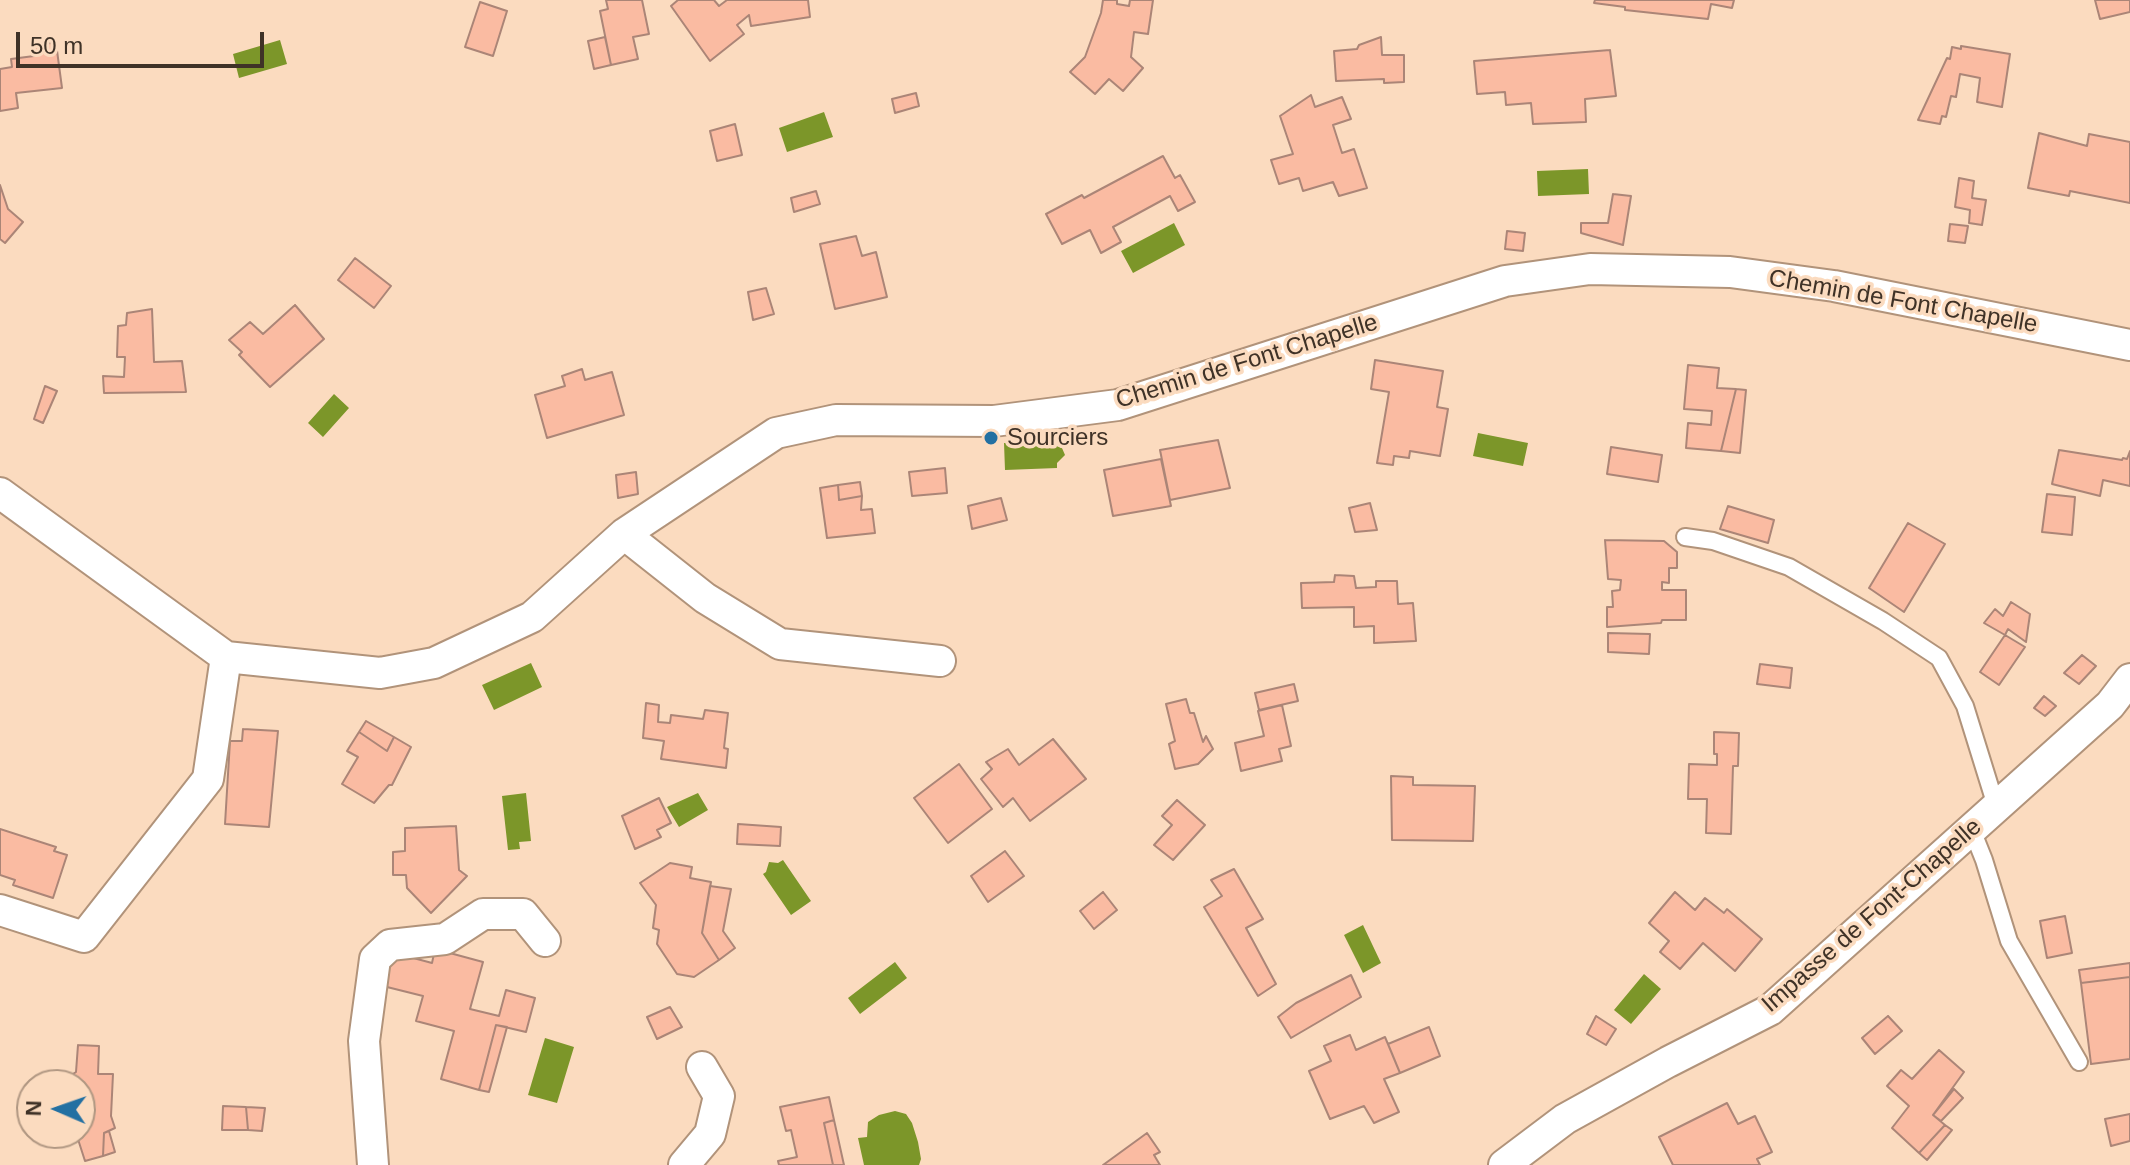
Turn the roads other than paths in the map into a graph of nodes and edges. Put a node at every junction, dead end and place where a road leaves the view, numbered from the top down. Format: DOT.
graph roads {
  1 [pos="2130,345"];
  2 [pos="0,493"];
  3 [pos="624,534"];
  4 [pos="1685,537"];
  5 [pos="226,657"];
  6 [pos="940,661"];
  7 [pos="2130,679"];
  8 [pos="1996,806"];
  9 [pos="1972,830"];
  10 [pos="0,910"];
  11 [pos="545,941"];
  12 [pos="2079,1062"];
  13 [pos="702,1067"];
  14 [pos="373,1165"];
  15 [pos="684,1165"];
  16 [pos="1504,1165"];
  1 -- 3 [label="street, Chemin de Font Chapelle"];
  2 -- 5 [label="street"];
  3 -- 5 [label="street, Chemin de Font Chapelle"];
  3 -- 6 [label="street"];
  4 -- 8 [label="lane"];
  5 -- 10 [label="street"];
  7 -- 8 [label="street, Impasse de Font-Chapelle"];
  8 -- 9 [label="street, Impasse de Font-Chapelle"];
  9 -- 12 [label="lane"];
  9 -- 16 [label="street, Impasse de Font-Chapelle"];
  11 -- 14 [label="street"];
  13 -- 15 [label="street"];
}
